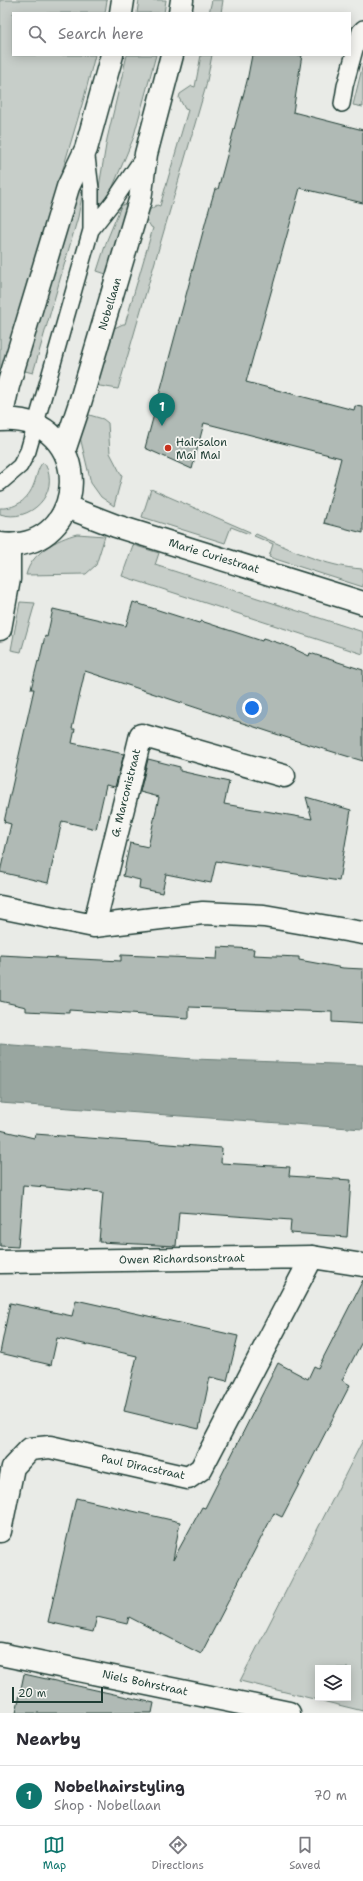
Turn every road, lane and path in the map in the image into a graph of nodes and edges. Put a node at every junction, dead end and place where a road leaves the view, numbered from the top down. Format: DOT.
graph roads {
  1 [pos="123,0"];
  2 [pos="182,0"];
  3 [pos="120,12"];
  4 [pos="180,12"];
  5 [pos="363,28"];
  6 [pos="112,56"];
  7 [pos="172,56"];
  8 [pos="342,104"];
  9 [pos="86,149"];
  10 [pos="146,154"];
  11 [pos="91,230"];
  12 [pos="0,420"];
  13 [pos="36,425"];
  14 [pos="64,451"];
  15 [pos="0,483"];
  16 [pos="66,507"];
  17 [pos="4,544"];
  18 [pos="363,603"];
  19 [pos="0,629"];
  20 [pos="284,776"];
  21 [pos="0,907"];
  22 [pos="94,926"];
  23 [pos="363,933"];
  24 [pos="312,1257"];
  25 [pos="0,1262"];
  26 [pos="363,1265"];
  27 [pos="0,1531"];
  28 [pos="0,1654"];
  29 [pos="289,1713"];
  1 -- 3 [label="street"];
  2 -- 4 [label="street"];
  5 -- 8 [label="lane"];
  6 -- 9 [label="street, Nobellaan"];
  7 -- 10 [label="street, Nobellaan"];
  9 -- 11 [label="lane, Nobellaan"];
  9 -- 12 [label="street, Nobellaan"];
  10 -- 11 [label="lane, Nobellaan"];
  10 -- 14 [label="street, Nobellaan"];
  11 -- 13 [label="lane, Nobellaan"];
  12 -- 13 [label="street"];
  13 -- 14 [label="street"];
  13 -- 15 [label="lane, Nobellaan"];
  14 -- 16 [label="street"];
  16 -- 17 [label="street"];
  16 -- 18 [label="street, Marie Curiestraat"];
  17 -- 19 [label="street"];
  20 -- 22 [label="street, G. Marconistraat"];
  21 -- 22 [label="street"];
  22 -- 23 [label="street"];
  24 -- 25 [label="street, Owen Richardsonstraat"];
  24 -- 26 [label="street, Owen Richardsonstraat"];
  24 -- 27 [label="street, Paul Diracstraat"];
  28 -- 29 [label="street, Niels Bohrstraat"];
}
